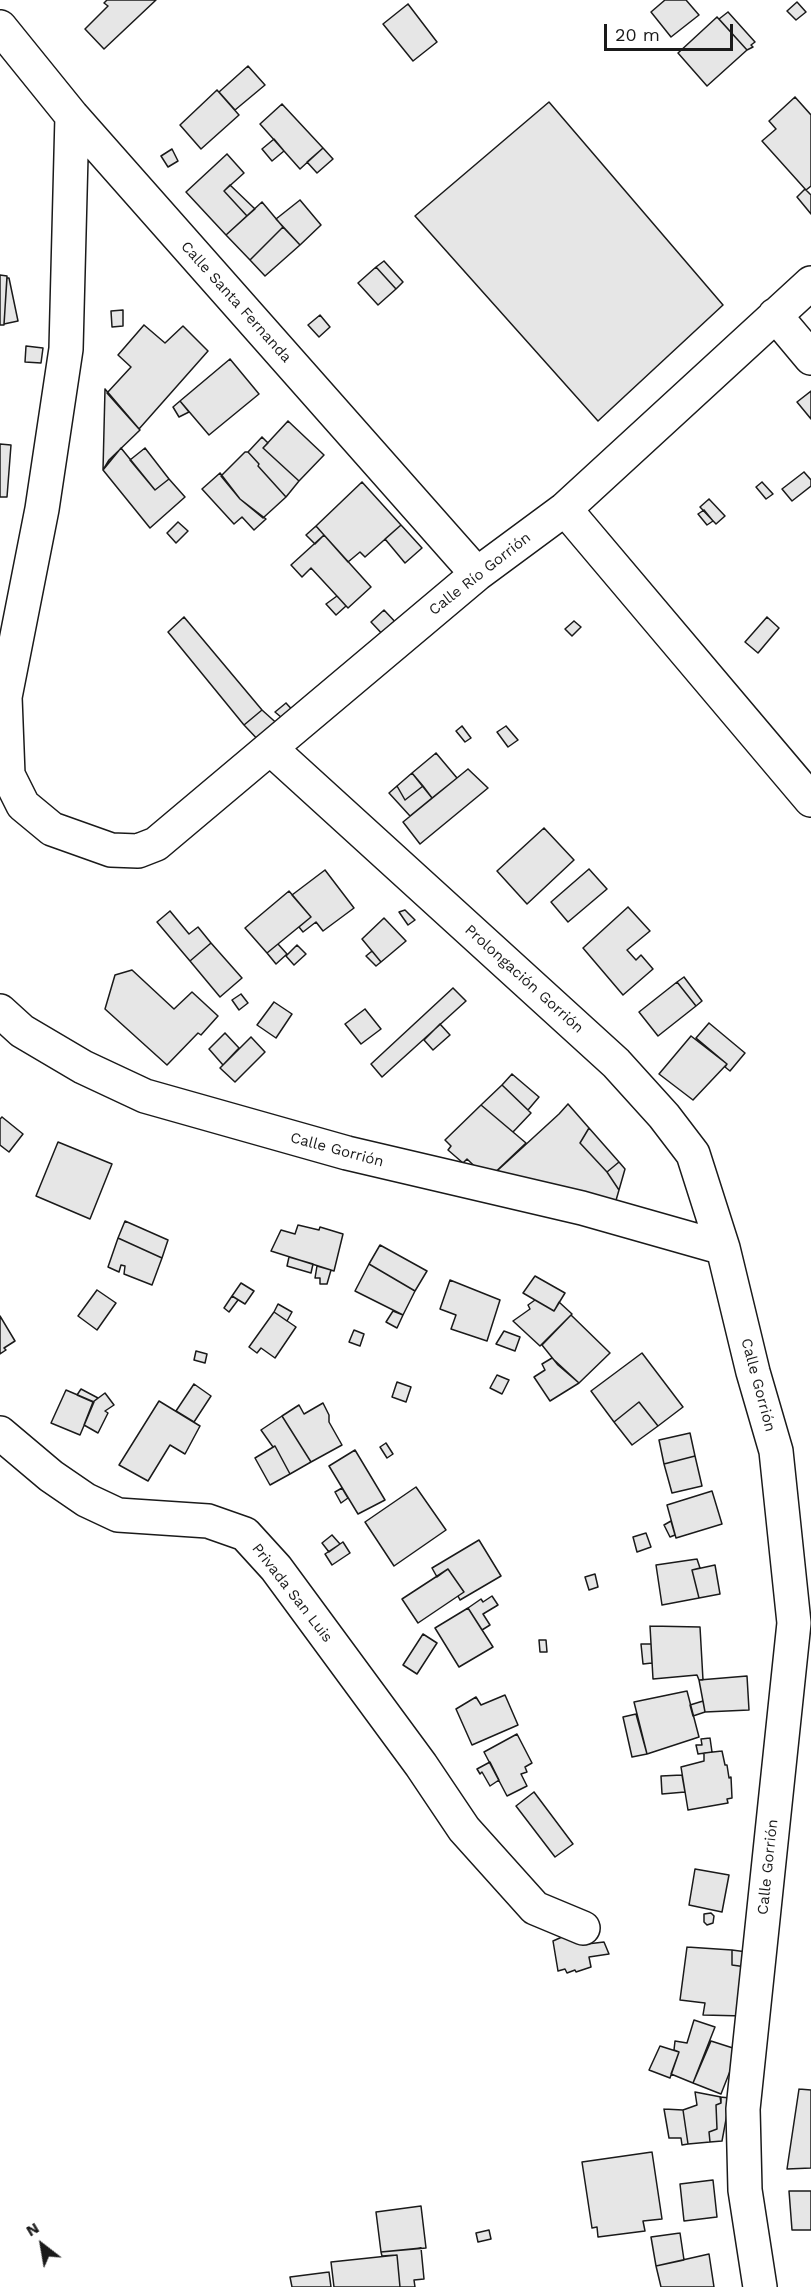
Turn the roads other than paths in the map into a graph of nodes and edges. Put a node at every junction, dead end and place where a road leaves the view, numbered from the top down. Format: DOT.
graph roads {
  1 [pos="0,27"];
  2 [pos="72,116"];
  3 [pos="811,283"];
  4 [pos="775,315"];
  5 [pos="811,358"];
  6 [pos="565,509"];
  7 [pos="477,574"];
  8 [pos="270,748"];
  9 [pos="811,800"];
  10 [pos="0,1011"];
  11 [pos="723,1248"];
  12 [pos="0,1433"];
  13 [pos="802,1622"];
  14 [pos="583,1928"];
  15 [pos="760,2287"];
  1 -- 2 [label="street, Calle Santa Fernanda"];
  2 -- 7 [label="street, Calle Santa Fernanda"];
  2 -- 8 [label="street, Calle Río Gorrión"];
  3 -- 4 [label="street, Calle Río Gorrión"];
  4 -- 5 [label="street"];
  4 -- 6 [label="street, Calle Río Gorrión"];
  6 -- 7 [label="street, Calle Río Gorrión"];
  6 -- 9 [label="street"];
  7 -- 8 [label="street, Calle Río Gorrión"];
  8 -- 11 [label="street, Prolongación Gorrión"];
  10 -- 11 [label="street, Calle Gorrión"];
  11 -- 13 [label="street, Calle Gorrión"];
  12 -- 14 [label="street, Privada San Luis"];
  13 -- 15 [label="street, Calle Gorrión"];
}
